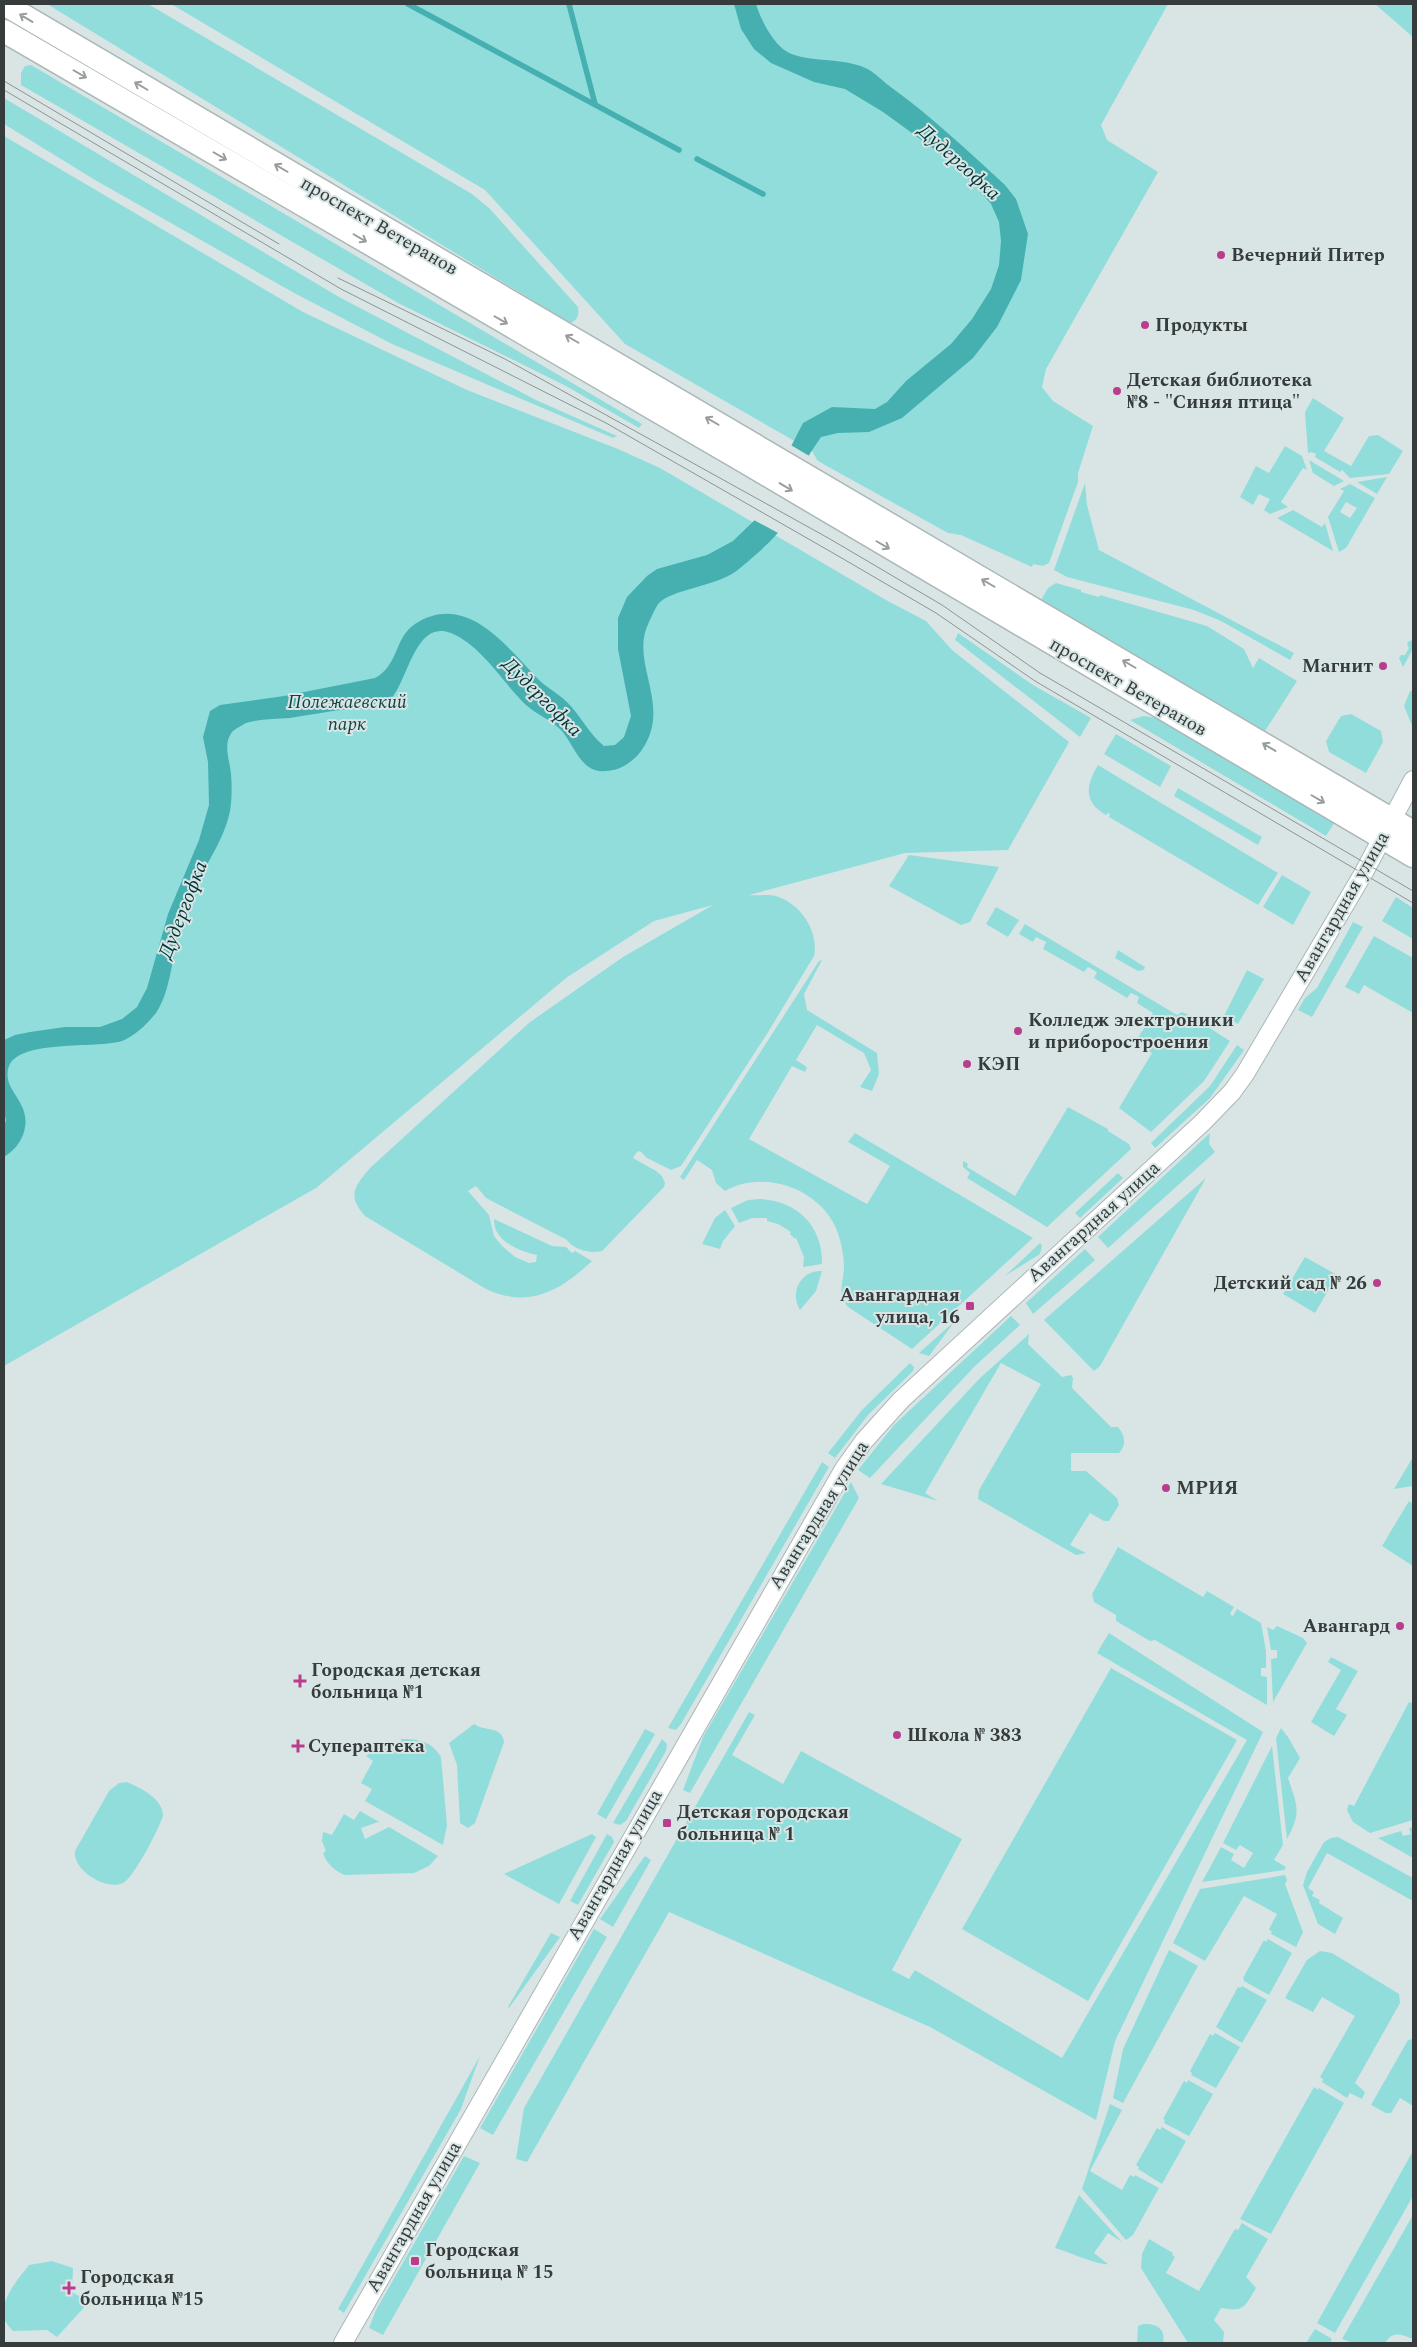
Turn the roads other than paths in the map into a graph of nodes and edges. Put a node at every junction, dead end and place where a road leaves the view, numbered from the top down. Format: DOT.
graph roads {
  1 [pos="4,4"];
  2 [pos="4,31"];
  3 [pos="749,454"];
  4 [pos="1413,780"];
  5 [pos="1386,828"];
  6 [pos="1413,832"];
  7 [pos="1413,856"];
  8 [pos="343,2343"];
  3 -- 1 [label="main road, проспект Ветеранов, one-way"];
  2 -- 3 [label="main road, проспект Ветеранов, one-way"];
  3 -- 5 [label="main road, проспект Ветеранов"];
  4 -- 5 [label="street, Авангардная улица"];
  5 -- 6 [label="main road, проспект Ветеранов"];
  5 -- 7 [label="main road, проспект Ветеранов"];
  5 -- 8 [label="street, Авангардная улица"];
}
